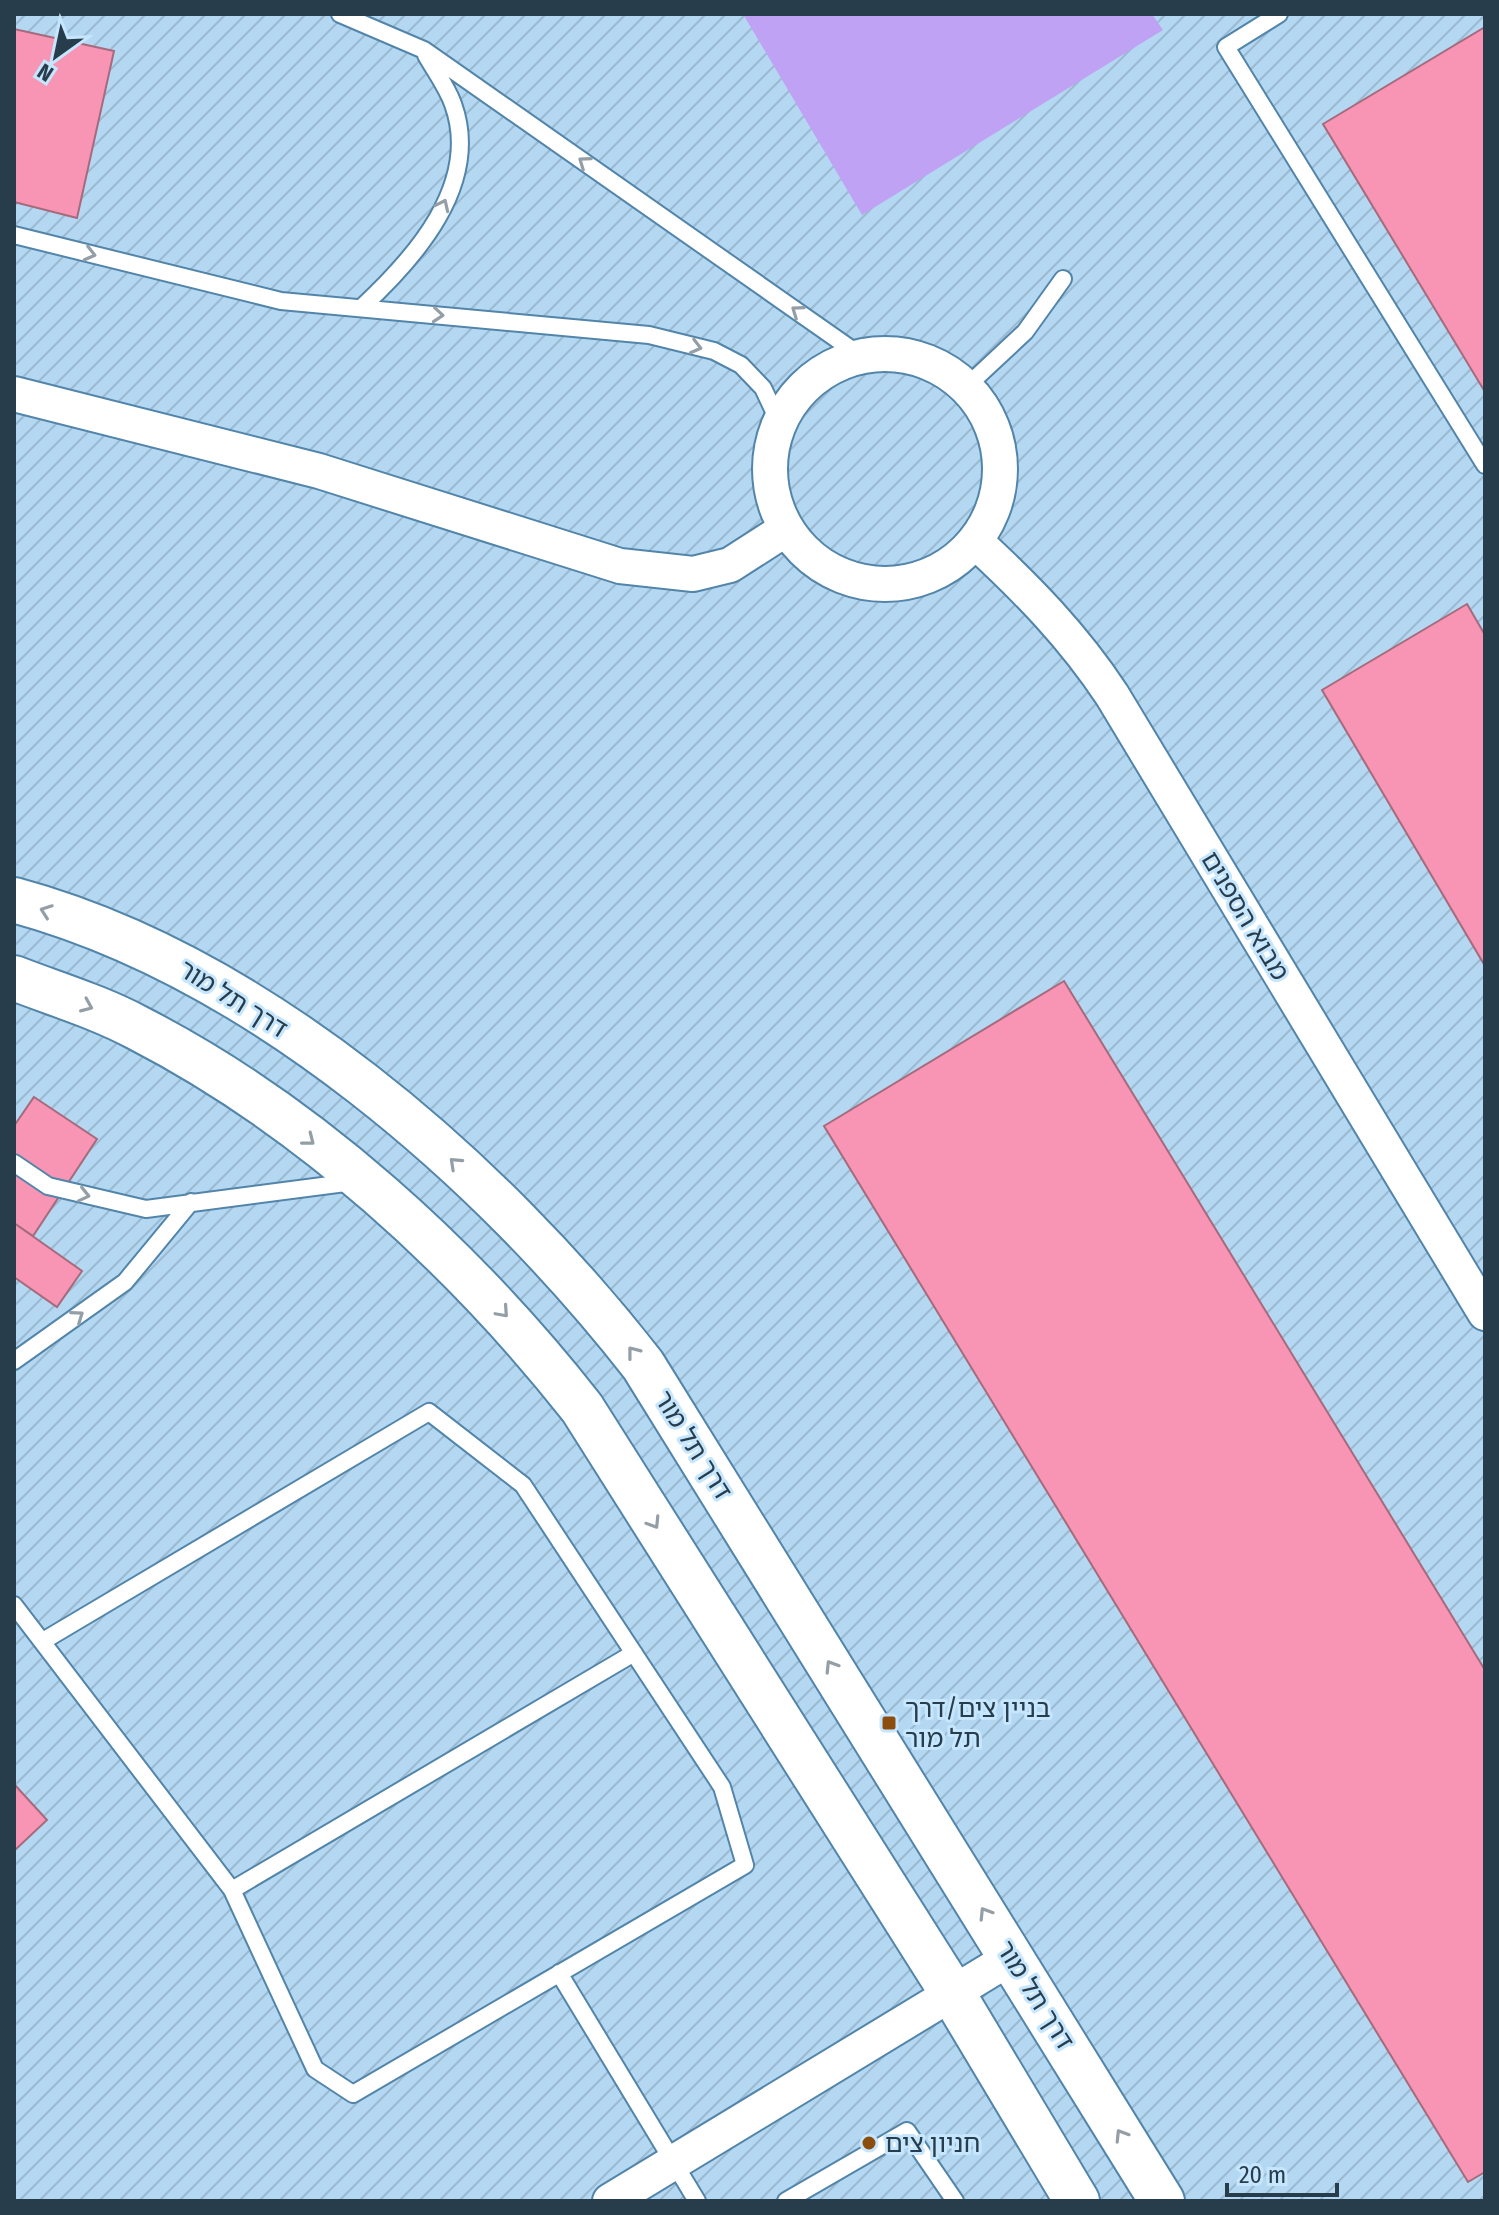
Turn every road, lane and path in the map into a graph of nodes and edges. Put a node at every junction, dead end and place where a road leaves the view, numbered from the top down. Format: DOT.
graph roads {
  1 [pos="340,14"];
  2 [pos="1279,14"];
  3 [pos="424,50"];
  4 [pos="14,235"];
  5 [pos="1063,279"];
  6 [pos="361,308"];
  7 [pos="861,356"];
  8 [pos="966,387"];
  9 [pos="14,394"];
  10 [pos="779,422"];
  11 [pos="1485,465"];
  12 [pos="786,529"];
  13 [pos="976,542"];
  14 [pos="14,900"];
  15 [pos="14,978"];
  16 [pos="14,1163"];
  17 [pos="361,1182"];
  18 [pos="191,1202"];
  19 [pos="1485,1313"];
  20 [pos="14,1361"];
  21 [pos="14,1605"];
  22 [pos="43,1641"];
  23 [pos="634,1653"];
  24 [pos="232,1890"];
  25 [pos="1012,1957"];
  26 [pos="559,1973"];
  27 [pos="953,1994"];
  28 [pos="674,2163"];
  29 [pos="610,2201"];
  30 [pos="697,2201"];
  31 [pos="786,2201"];
  32 [pos="955,2201"];
  33 [pos="1077,2201"];
  34 [pos="1162,2201"];
  1 -- 3 [label="lane"];
  2 -- 11 [label="lane"];
  6 -- 3 [label="lane, one-way"];
  7 -- 3 [label="lane, one-way"];
  4 -- 6 [label="lane, one-way"];
  5 -- 8 [label="lane"];
  6 -- 10 [label="lane, one-way"];
  7 -- 8 [label="street"];
  7 -- 10 [label="street"];
  8 -- 13 [label="street"];
  9 -- 12 [label="street"];
  10 -- 12 [label="street"];
  12 -- 13 [label="street"];
  13 -- 19 [label="street, מבוא הספנים"];
  25 -- 14 [label="street, דרך תל מור, one-way"];
  15 -- 17 [label="street, one-way"];
  16 -- 18 [label="lane, one-way"];
  17 -- 18 [label="lane"];
  17 -- 27 [label="street, one-way"];
  20 -- 18 [label="lane, one-way"];
  21 -- 22 [label="lane"];
  22 -- 23 [label="lane"];
  22 -- 24 [label="lane"];
  23 -- 24 [label="lane"];
  23 -- 26 [label="lane"];
  24 -- 26 [label="lane"];
  25 -- 27 [label="street"];
  34 -- 25 [label="street, דרך תל מור, one-way"];
  26 -- 28 [label="lane"];
  27 -- 28 [label="street"];
  27 -- 33 [label="street"];
  28 -- 29 [label="street"];
  28 -- 30 [label="lane"];
  31 -- 32 [label="lane"];
}
